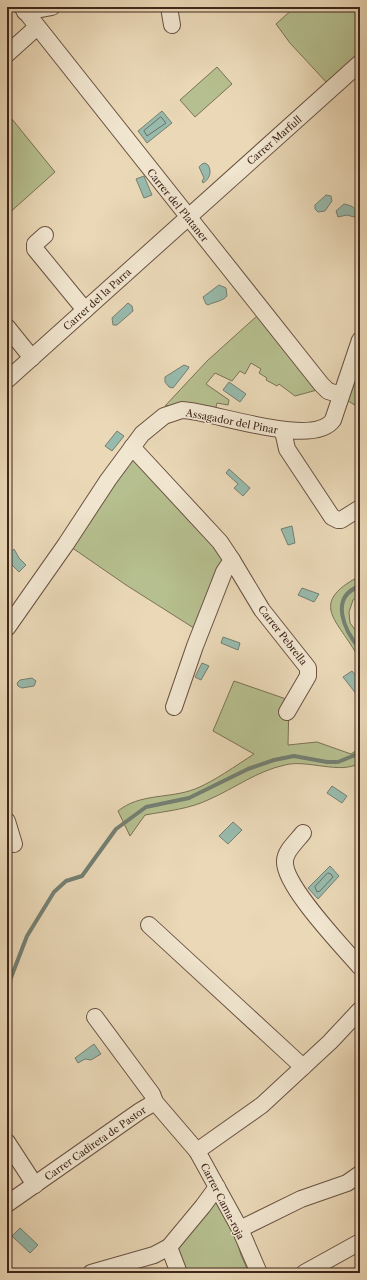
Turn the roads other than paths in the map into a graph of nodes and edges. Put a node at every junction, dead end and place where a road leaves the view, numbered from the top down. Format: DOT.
graph roads {
  1 [pos="52,7"];
  2 [pos="169,7"];
  3 [pos="24,10"];
  4 [pos="172,25"];
  5 [pos="37,27"];
  6 [pos="7,54"];
  7 [pos="360,63"];
  8 [pos="187,217"];
  9 [pos="45,235"];
  10 [pos="85,310"];
  11 [pos="7,327"];
  12 [pos="360,340"];
  13 [pos="32,358"];
  14 [pos="7,380"];
  15 [pos="341,395"];
  16 [pos="283,431"];
  17 [pos="132,447"];
  18 [pos="360,508"];
  19 [pos="232,560"];
  20 [pos="7,628"];
  21 [pos="174,707"];
  22 [pos="287,712"];
  23 [pos="7,821"];
  24 [pos="303,833"];
  25 [pos="14,844"];
  26 [pos="149,925"];
  27 [pos="360,967"];
  28 [pos="360,1010"];
  29 [pos="95,1016"];
  30 [pos="303,1067"];
  31 [pos="155,1102"];
  32 [pos="7,1142"];
  33 [pos="197,1151"];
  34 [pos="360,1174"];
  35 [pos="35,1185"];
  36 [pos="217,1187"];
  37 [pos="7,1204"];
  38 [pos="240,1229"];
  39 [pos="360,1242"];
  40 [pos="169,1247"];
  41 [pos="91,1273"];
  42 [pos="179,1273"];
  43 [pos="259,1273"];
  44 [pos="304,1273"];
  1 -- 3 [label="street"];
  2 -- 4 [label="street"];
  3 -- 5 [label="street, Carrer del Plataner"];
  5 -- 6 [label="street"];
  5 -- 8 [label="street, Carrer del Plataner"];
  7 -- 8 [label="street, Carrer Marfull"];
  8 -- 10 [label="street, Carrer del la Parra"];
  8 -- 15 [label="street, Carrer del Plataner"];
  9 -- 10 [label="street"];
  10 -- 13 [label="street, Carrer del la Parra"];
  11 -- 13 [label="street"];
  12 -- 15 [label="street, Assagador del Pinar"];
  13 -- 14 [label="street, Carrer del la Parra"];
  15 -- 16 [label="street, Assagador del Pinar"];
  16 -- 17 [label="street, Assagador del Pinar"];
  16 -- 18 [label="street"];
  17 -- 19 [label="street, Carrer Pebrella"];
  17 -- 20 [label="street, Assagador del Pinar"];
  19 -- 21 [label="street"];
  19 -- 22 [label="street, Carrer Pebrella"];
  23 -- 25 [label="street"];
  24 -- 27 [label="street"];
  26 -- 30 [label="street"];
  28 -- 30 [label="street"];
  29 -- 31 [label="street, Carrer Cadireta de Pastor"];
  30 -- 33 [label="street"];
  31 -- 33 [label="street, Carrer Cadireta de Pastor"];
  31 -- 35 [label="street, Carrer Cadireta de Pastor"];
  32 -- 35 [label="street, Carrer Cadireta de Pastor"];
  33 -- 36 [label="street, Carrer Cama-roja"];
  34 -- 38 [label="street"];
  35 -- 37 [label="street, Carrer Cadireta de Pastor"];
  36 -- 38 [label="street, Carrer Cama-roja"];
  36 -- 40 [label="street"];
  38 -- 43 [label="street, Carrer Cama-roja"];
  39 -- 44 [label="street"];
  40 -- 41 [label="street"];
  40 -- 42 [label="street"];
}
